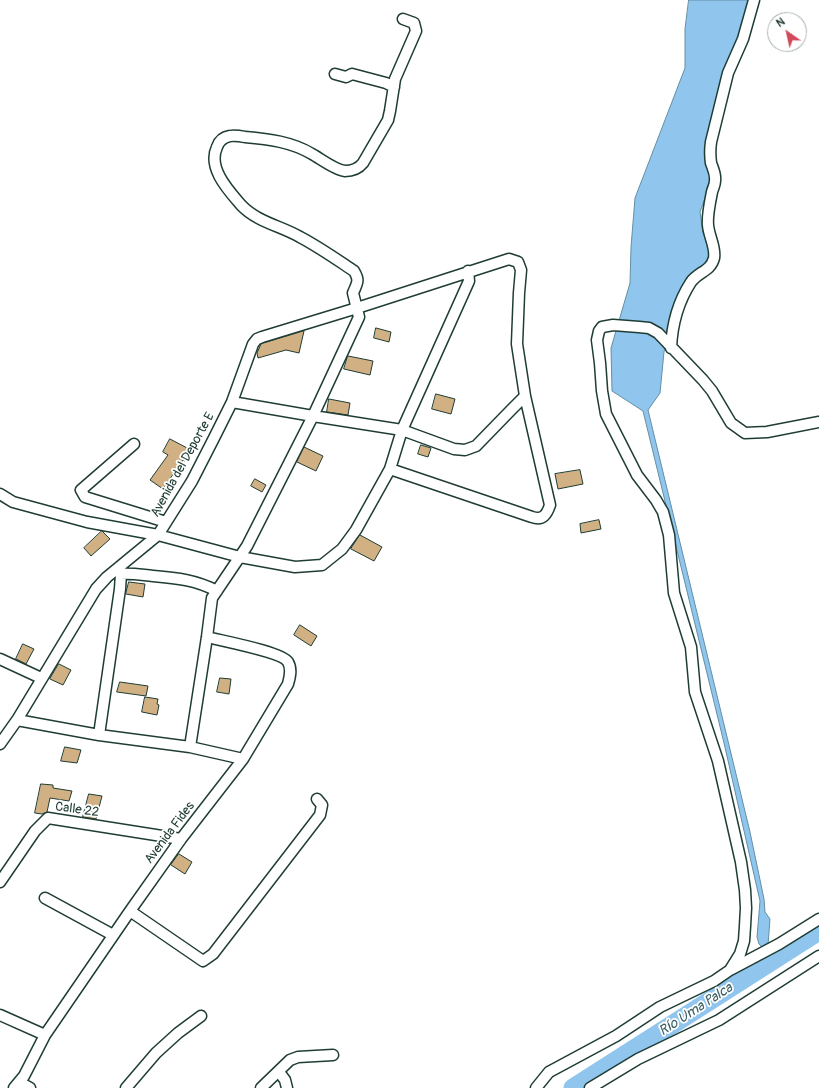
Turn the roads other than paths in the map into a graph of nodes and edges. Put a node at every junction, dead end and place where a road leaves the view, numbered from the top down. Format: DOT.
graph roads {
  1 [pos="754,0"];
  2 [pos="403,19"];
  3 [pos="335,74"];
  4 [pos="394,87"];
  5 [pos="468,271"];
  6 [pos="357,308"];
  7 [pos="671,348"];
  8 [pos="526,396"];
  9 [pos="232,402"];
  10 [pos="313,416"];
  11 [pos="819,422"];
  12 [pos="402,430"];
  13 [pos="134,444"];
  14 [pos="390,469"];
  15 [pos="0,494"];
  16 [pos="166,522"];
  17 [pos="158,535"];
  18 [pos="240,557"];
  19 [pos="120,570"];
  20 [pos="217,591"];
  21 [pos="207,637"];
  22 [pos="0,659"];
  23 [pos="42,678"];
  24 [pos="17,720"];
  25 [pos="98,735"];
  26 [pos="0,744"];
  27 [pos="190,747"];
  28 [pos="243,758"];
  29 [pos="317,799"];
  30 [pos="181,839"];
  31 [pos="0,882"];
  32 [pos="45,898"];
  33 [pos="130,911"];
  34 [pos="819,919"];
  35 [pos="113,935"];
  36 [pos="819,956"];
  37 [pos="730,970"];
  38 [pos="0,1014"];
  39 [pos="201,1016"];
  40 [pos="45,1035"];
  41 [pos="332,1055"];
  42 [pos="279,1072"];
  43 [pos="17,1085"];
  44 [pos="30,1088"];
  45 [pos="126,1088"];
  46 [pos="261,1088"];
  47 [pos="288,1088"];
  48 [pos="536,1088"];
  49 [pos="590,1088"];
  1 -- 7 [label="street"];
  2 -- 4 [label="street"];
  3 -- 4 [label="street"];
  4 -- 6 [label="street"];
  5 -- 6 [label="street"];
  5 -- 8 [label="street"];
  5 -- 12 [label="street"];
  6 -- 9 [label="street, Avenida del Deporte E"];
  6 -- 10 [label="street"];
  7 -- 11 [label="street"];
  7 -- 37 [label="street"];
  8 -- 12 [label="street"];
  8 -- 14 [label="street"];
  9 -- 10 [label="street"];
  9 -- 16 [label="street, Avenida del Deporte E"];
  10 -- 12 [label="street"];
  10 -- 18 [label="street"];
  12 -- 14 [label="street"];
  13 -- 16 [label="street"];
  14 -- 18 [label="street"];
  15 -- 17 [label="street"];
  16 -- 17 [label="street, Avenida del Deporte E"];
  17 -- 18 [label="street"];
  17 -- 19 [label="street, Avenida del Deporte E"];
  18 -- 20 [label="street"];
  19 -- 20 [label="street"];
  19 -- 23 [label="street, Avenida del Deporte E"];
  19 -- 25 [label="street"];
  20 -- 21 [label="street"];
  21 -- 27 [label="street"];
  21 -- 28 [label="street, Avenida Fides"];
  22 -- 23 [label="street"];
  23 -- 24 [label="street, Avenida del Deporte E"];
  24 -- 25 [label="street"];
  24 -- 26 [label="street, Avenida del Deporte E"];
  25 -- 27 [label="street"];
  27 -- 28 [label="street"];
  28 -- 30 [label="street, Avenida Fides"];
  29 -- 33 [label="street"];
  30 -- 31 [label="street, Calle 22"];
  30 -- 33 [label="street, Avenida Fides"];
  32 -- 35 [label="street"];
  33 -- 35 [label="street, Avenida Fides"];
  34 -- 37 [label="street"];
  35 -- 40 [label="street, Avenida Fides"];
  36 -- 49 [label="street"];
  37 -- 48 [label="street"];
  38 -- 40 [label="street"];
  39 -- 45 [label="street"];
  40 -- 43 [label="street, Avenida Fides"];
  41 -- 42 [label="street"];
  42 -- 46 [label="street"];
  42 -- 47 [label="street"];
  43 -- 44 [label="street"];
}
